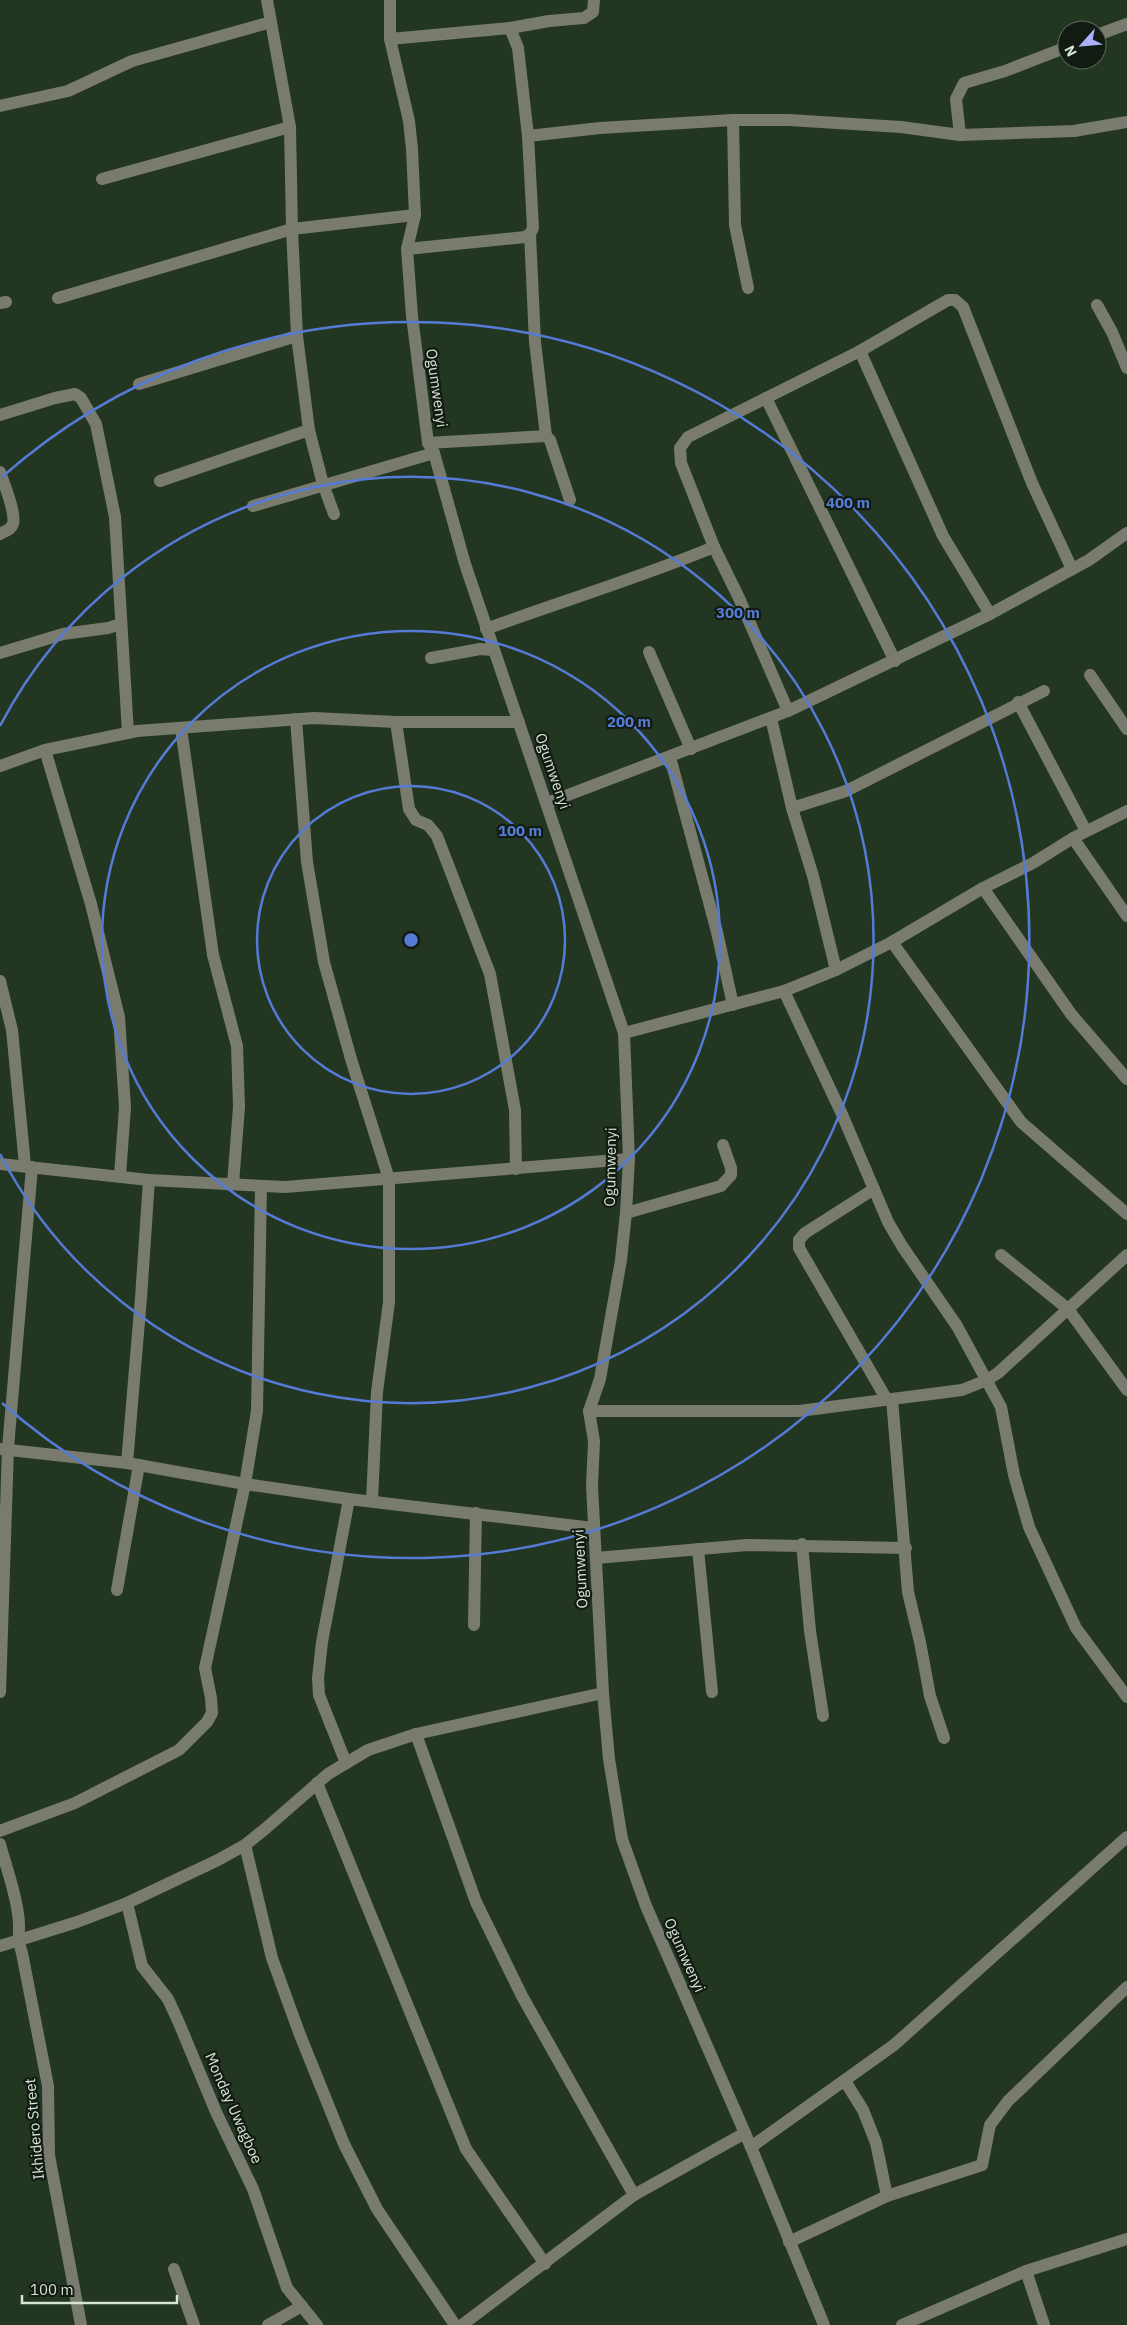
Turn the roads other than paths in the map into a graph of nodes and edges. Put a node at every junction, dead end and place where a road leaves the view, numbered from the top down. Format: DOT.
graph roads {
  1 [pos="267,0"];
  2 [pos="390,0"];
  3 [pos="594,0"];
  4 [pos="271,22"];
  5 [pos="1127,24"];
  6 [pos="510,28"];
  7 [pos="1107,31"];
  8 [pos="390,39"];
  9 [pos="1057,51"];
  10 [pos="0,106"];
  11 [pos="734,120"];
  12 [pos="1127,122"];
  13 [pos="290,127"];
  14 [pos="960,135"];
  15 [pos="528,136"];
  16 [pos="102,179"];
  17 [pos="415,215"];
  18 [pos="292,228"];
  19 [pos="530,234"];
  20 [pos="407,250"];
  21 [pos="748,288"];
  22 [pos="58,298"];
  23 [pos="1097,305"];
  24 [pos="297,336"];
  25 [pos="860,350"];
  26 [pos="1127,368"];
  27 [pos="139,384"];
  28 [pos="766,398"];
  29 [pos="0,415"];
  30 [pos="309,430"];
  31 [pos="546,436"];
  32 [pos="431,448"];
  33 [pos="0,472"];
  34 [pos="160,481"];
  35 [pos="323,484"];
  36 [pos="570,500"];
  37 [pos="253,506"];
  38 [pos="334,514"];
  39 [pos="1127,533"];
  40 [pos="0,534"];
  41 [pos="714,547"];
  42 [pos="1072,569"];
  43 [pos="990,614"];
  44 [pos="121,624"];
  45 [pos="486,629"];
  46 [pos="494,650"];
  47 [pos="649,652"];
  48 [pos="0,653"];
  49 [pos="430,658"];
  50 [pos="895,661"];
  51 [pos="1090,675"];
  52 [pos="1044,691"];
  53 [pos="1018,702"];
  54 [pos="788,711"];
  55 [pos="771,718"];
  56 [pos="296,719"];
  57 [pos="396,722"];
  58 [pos="518,722"];
  59 [pos="181,728"];
  60 [pos="1127,729"];
  61 [pos="128,732"];
  62 [pos="691,749"];
  63 [pos="45,750"];
  64 [pos="670,757"];
  65 [pos="0,766"];
  66 [pos="547,803"];
  67 [pos="792,808"];
  68 [pos="1127,811"];
  69 [pos="1086,831"];
  70 [pos="1073,838"];
  71 [pos="983,888"];
  72 [pos="1127,916"];
  73 [pos="892,942"];
  74 [pos="836,970"];
  75 [pos="0,981"];
  76 [pos="784,991"];
  77 [pos="733,1005"];
  78 [pos="624,1033"];
  79 [pos="1127,1079"];
  80 [pos="722,1146"];
  81 [pos="629,1159"];
  82 [pos="0,1164"];
  83 [pos="29,1166"];
  84 [pos="516,1169"];
  85 [pos="120,1176"];
  86 [pos="389,1179"];
  87 [pos="149,1180"];
  88 [pos="233,1184"];
  89 [pos="261,1186"];
  90 [pos="874,1189"];
  91 [pos="626,1213"];
  92 [pos="1127,1214"];
  93 [pos="1001,1255"];
  94 [pos="1127,1255"];
  95 [pos="1068,1309"];
  96 [pos="988,1380"];
  97 [pos="1127,1390"];
  98 [pos="890,1399"];
  99 [pos="589,1411"];
  100 [pos="4,1449"];
  101 [pos="133,1464"];
  102 [pos="245,1484"];
  103 [pos="350,1499"];
  104 [pos="372,1501"];
  105 [pos="476,1513"];
  106 [pos="593,1528"];
  107 [pos="802,1544"];
  108 [pos="906,1548"];
  109 [pos="698,1549"];
  110 [pos="596,1558"];
  111 [pos="117,1590"];
  112 [pos="474,1625"];
  113 [pos="0,1692"];
  114 [pos="712,1692"];
  115 [pos="602,1693"];
  116 [pos="1127,1697"];
  117 [pos="823,1716"];
  118 [pos="416,1734"];
  119 [pos="944,1738"];
  120 [pos="346,1763"];
  121 [pos="316,1783"];
  122 [pos="0,1832"];
  123 [pos="1127,1836"];
  124 [pos="0,1844"];
  125 [pos="245,1844"];
  126 [pos="127,1903"];
  127 [pos="17,1940"];
  128 [pos="0,1946"];
  129 [pos="1127,1987"];
  130 [pos="845,2081"];
  131 [pos="745,2133"];
  132 [pos="751,2146"];
  133 [pos="634,2195"];
  134 [pos="887,2196"];
  135 [pos="1127,2239"];
  136 [pos="789,2242"];
  137 [pos="545,2264"];
  138 [pos="174,2269"];
  139 [pos="1026,2271"];
  140 [pos="302,2306"];
  141 [pos="477,2320"];
  142 [pos="81,2325"];
  143 [pos="194,2325"];
  144 [pos="268,2325"];
  145 [pos="317,2325"];
  146 [pos="454,2325"];
  147 [pos="462,2325"];
  148 [pos="824,2325"];
  149 [pos="902,2325"];
  150 [pos="1044,2325"];
  1 -- 4 [label="street"];
  2 -- 8 [label="street, Ogumwenyi"];
  3 -- 6 [label="street"];
  4 -- 10 [label="street"];
  4 -- 13 [label="street"];
  5 -- 7 [label="street"];
  6 -- 8 [label="street"];
  6 -- 15 [label="street"];
  8 -- 17 [label="street, Ogumwenyi"];
  9 -- 14 [label="street"];
  11 -- 14 [label="street"];
  11 -- 15 [label="street"];
  11 -- 21 [label="street"];
  12 -- 14 [label="street"];
  13 -- 16 [label="street"];
  13 -- 18 [label="street"];
  15 -- 19 [label="street"];
  17 -- 18 [label="street"];
  17 -- 20 [label="street, Ogumwenyi"];
  18 -- 22 [label="street"];
  18 -- 24 [label="street"];
  19 -- 20 [label="street"];
  19 -- 31 [label="street"];
  20 -- 32 [label="street, Ogumwenyi"];
  23 -- 26 [label="street"];
  24 -- 27 [label="street"];
  24 -- 30 [label="street"];
  25 -- 28 [label="street"];
  25 -- 42 [label="street"];
  25 -- 43 [label="street"];
  28 -- 41 [label="street"];
  28 -- 50 [label="street"];
  29 -- 44 [label="street"];
  30 -- 34 [label="street"];
  30 -- 35 [label="street"];
  31 -- 32 [label="street"];
  31 -- 36 [label="street"];
  32 -- 35 [label="street"];
  32 -- 45 [label="street, Ogumwenyi"];
  33 -- 40 [label="street"];
  35 -- 37 [label="street"];
  35 -- 38 [label="street"];
  39 -- 42 [label="street"];
  41 -- 45 [label="street"];
  41 -- 54 [label="street"];
  42 -- 43 [label="street"];
  43 -- 50 [label="street"];
  44 -- 48 [label="street"];
  44 -- 61 [label="street"];
  45 -- 46 [label="street, Ogumwenyi"];
  46 -- 49 [label="street"];
  46 -- 58 [label="street, Ogumwenyi"];
  47 -- 62 [label="street"];
  50 -- 54 [label="street"];
  51 -- 60 [label="street"];
  52 -- 53 [label="street"];
  53 -- 67 [label="street"];
  53 -- 69 [label="street"];
  54 -- 55 [label="street"];
  55 -- 62 [label="street"];
  55 -- 67 [label="street"];
  56 -- 57 [label="street"];
  56 -- 59 [label="street"];
  56 -- 86 [label="street"];
  57 -- 58 [label="street"];
  57 -- 84 [label="street"];
  58 -- 66 [label="street, Ogumwenyi"];
  59 -- 61 [label="street"];
  59 -- 88 [label="street"];
  61 -- 63 [label="street"];
  62 -- 64 [label="street"];
  63 -- 65 [label="street"];
  63 -- 85 [label="street"];
  64 -- 66 [label="street"];
  64 -- 77 [label="street"];
  66 -- 78 [label="street, Ogumwenyi"];
  67 -- 74 [label="street"];
  68 -- 69 [label="street"];
  69 -- 70 [label="street"];
  70 -- 71 [label="street"];
  70 -- 72 [label="street"];
  71 -- 73 [label="street"];
  71 -- 79 [label="street"];
  73 -- 74 [label="street"];
  73 -- 92 [label="street"];
  74 -- 76 [label="street"];
  75 -- 83 [label="street"];
  76 -- 77 [label="street"];
  76 -- 90 [label="street"];
  77 -- 78 [label="street"];
  78 -- 81 [label="street, Ogumwenyi"];
  80 -- 91 [label="street"];
  81 -- 84 [label="street"];
  81 -- 91 [label="street, Ogumwenyi"];
  82 -- 83 [label="street"];
  83 -- 85 [label="street"];
  83 -- 100 [label="street"];
  84 -- 86 [label="street"];
  85 -- 87 [label="street"];
  86 -- 89 [label="street"];
  86 -- 104 [label="street"];
  87 -- 88 [label="street"];
  87 -- 101 [label="street"];
  88 -- 89 [label="street"];
  89 -- 102 [label="street"];
  90 -- 96 [label="street"];
  90 -- 98 [label="street"];
  91 -- 99 [label="street, Ogumwenyi"];
  93 -- 95 [label="street"];
  94 -- 95 [label="street"];
  95 -- 96 [label="street"];
  95 -- 97 [label="street"];
  96 -- 98 [label="street"];
  96 -- 116 [label="street"];
  98 -- 99 [label="street"];
  98 -- 108 [label="street"];
  99 -- 106 [label="street, Ogumwenyi"];
  100 -- 101 [label="street"];
  100 -- 113 [label="street"];
  101 -- 102 [label="street"];
  101 -- 111 [label="street"];
  102 -- 103 [label="street"];
  102 -- 122 [label="street"];
  103 -- 104 [label="street"];
  103 -- 120 [label="street"];
  104 -- 105 [label="street"];
  105 -- 106 [label="street"];
  105 -- 112 [label="street"];
  106 -- 110 [label="street, Ogumwenyi"];
  107 -- 108 [label="street"];
  107 -- 109 [label="street"];
  107 -- 117 [label="street"];
  108 -- 119 [label="street"];
  109 -- 110 [label="street"];
  109 -- 114 [label="street"];
  110 -- 115 [label="street, Ogumwenyi"];
  115 -- 118 [label="street"];
  115 -- 131 [label="street, Ogumwenyi"];
  118 -- 120 [label="street"];
  118 -- 133 [label="street"];
  120 -- 121 [label="street"];
  121 -- 125 [label="street"];
  121 -- 137 [label="street"];
  123 -- 130 [label="street"];
  124 -- 127 [label="street, Ikhidero Street"];
  125 -- 126 [label="street"];
  125 -- 146 [label="street"];
  126 -- 127 [label="street"];
  126 -- 140 [label="street, Monday Uwagboe"];
  127 -- 128 [label="street"];
  127 -- 142 [label="street, Ikhidero Street"];
  129 -- 134 [label="street"];
  130 -- 132 [label="street"];
  130 -- 134 [label="street"];
  131 -- 132 [label="street, Ogumwenyi"];
  131 -- 133 [label="street"];
  132 -- 136 [label="street, Ogumwenyi"];
  133 -- 137 [label="street"];
  134 -- 136 [label="street"];
  135 -- 139 [label="street"];
  136 -- 148 [label="street, Ogumwenyi"];
  137 -- 141 [label="street"];
  138 -- 143 [label="street"];
  139 -- 149 [label="street"];
  139 -- 150 [label="street"];
  140 -- 144 [label="street"];
  140 -- 145 [label="street, Monday Uwagboe"];
  141 -- 147 [label="street"];
}
